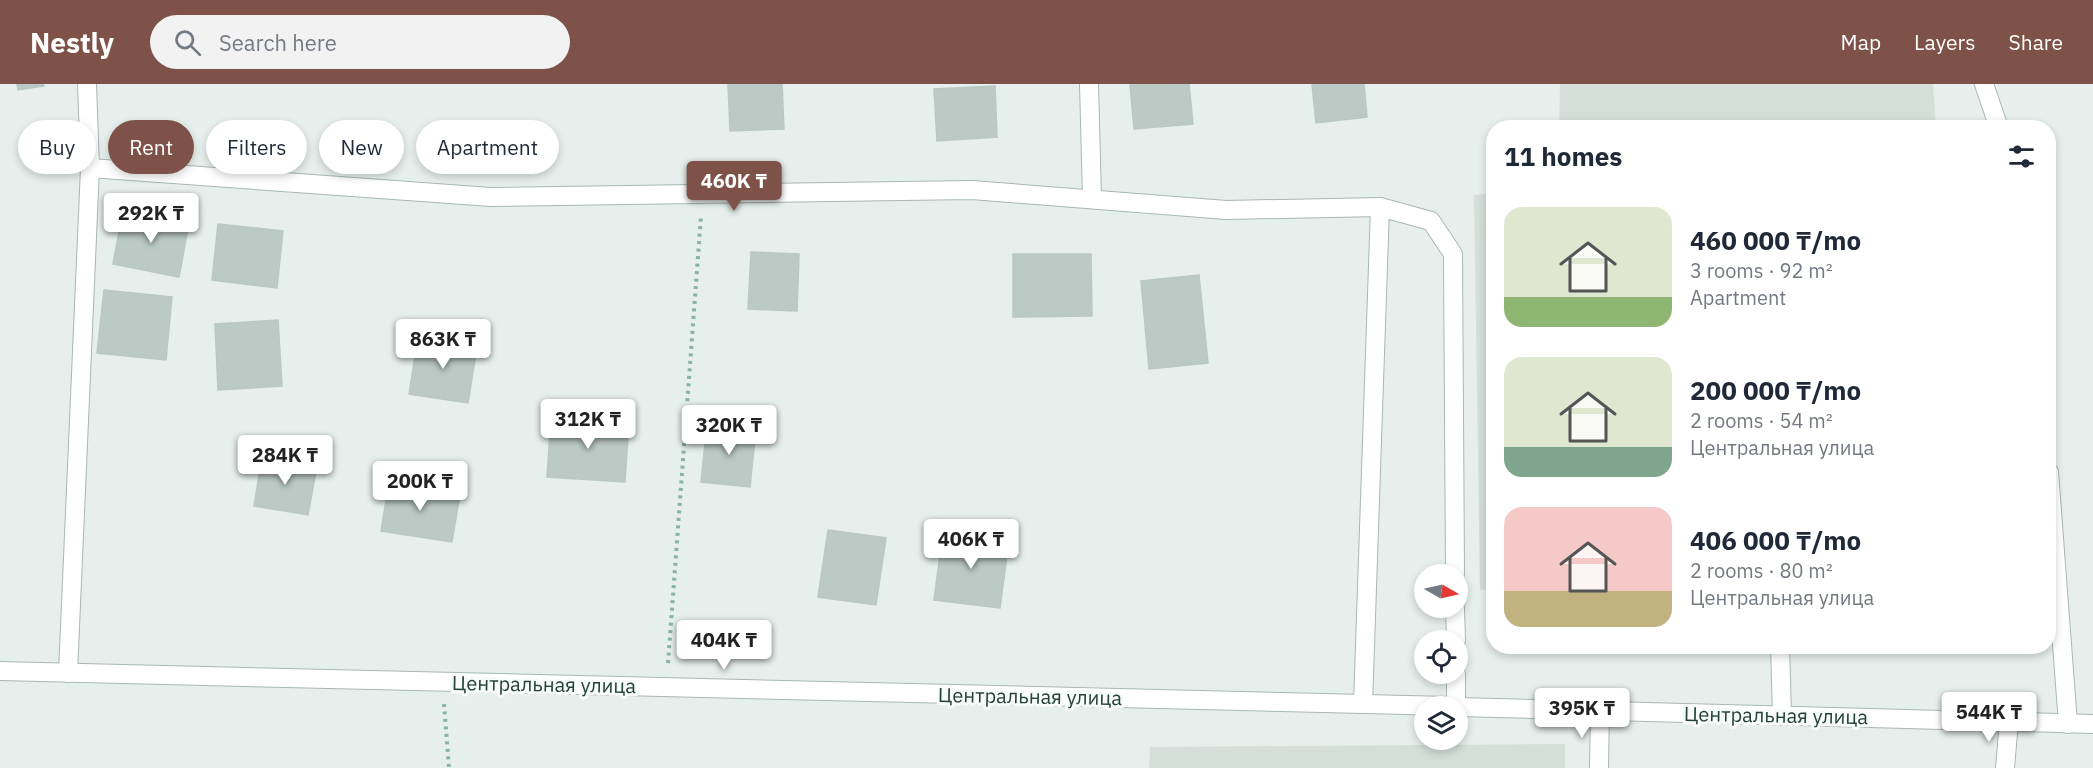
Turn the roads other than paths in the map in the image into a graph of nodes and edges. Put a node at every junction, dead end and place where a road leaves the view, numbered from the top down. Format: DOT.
graph roads {
  1 [pos="87,84"];
  2 [pos="1089,84"];
  3 [pos="1984,84"];
  4 [pos="88,120"];
  5 [pos="1996,120"];
  6 [pos="96,168"];
  7 [pos="90,174"];
  8 [pos="1092,197"];
  9 [pos="1380,207"];
  10 [pos="1455,564"];
  11 [pos="2056,565"];
  12 [pos="1780,654"];
  13 [pos="0,671"];
  14 [pos="68,673"];
  15 [pos="1363,704"];
  16 [pos="1414,705"];
  17 [pos="1468,707"];
  18 [pos="1600,711"];
  19 [pos="1782,715"];
  20 [pos="2009,721"];
  21 [pos="2068,724"];
  22 [pos="2093,724"];
  23 [pos="1599,768"];
  24 [pos="2005,768"];
  1 -- 4 [label="street"];
  2 -- 8 [label="street"];
  3 -- 5 [label="street"];
  6 -- 8 [label="street"];
  7 -- 14 [label="street"];
  8 -- 9 [label="street"];
  9 -- 10 [label="street"];
  9 -- 15 [label="street"];
  11 -- 21 [label="street"];
  12 -- 19 [label="street"];
  13 -- 14 [label="street, Центральная улица"];
  14 -- 15 [label="street, Центральная улица"];
  15 -- 16 [label="street, Центральная улица"];
  17 -- 18 [label="street, Центральная улица"];
  18 -- 19 [label="street, Центральная улица"];
  18 -- 23 [label="street"];
  19 -- 20 [label="street, Центральная улица"];
  20 -- 21 [label="street, Центральная улица"];
  20 -- 24 [label="street"];
  21 -- 22 [label="street, Центральная улица"];
}
